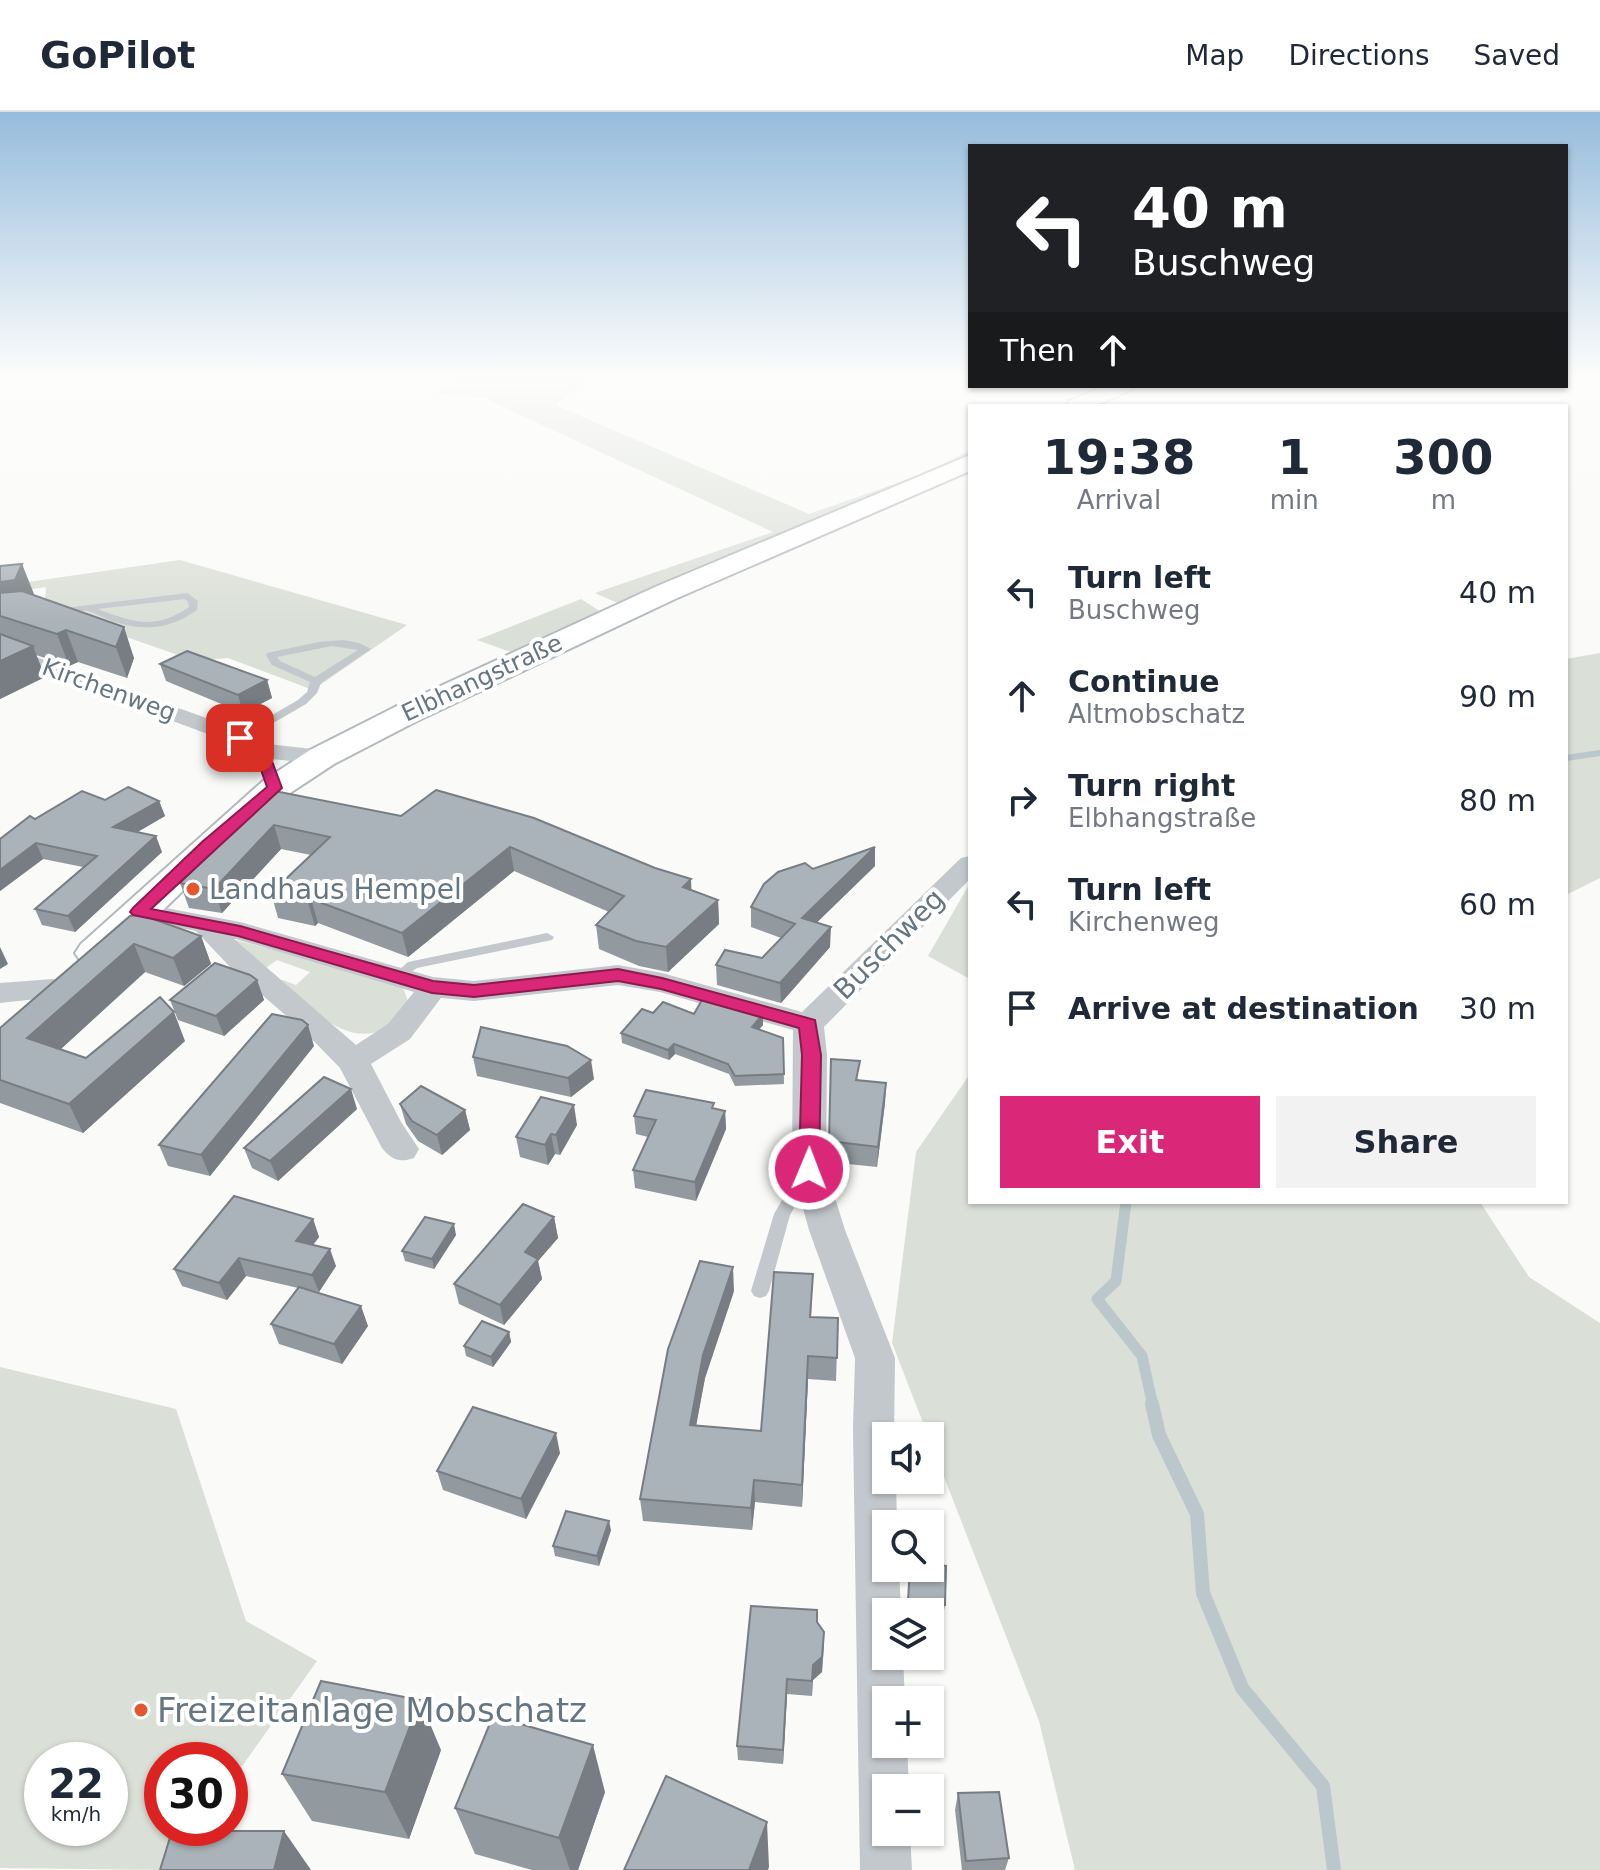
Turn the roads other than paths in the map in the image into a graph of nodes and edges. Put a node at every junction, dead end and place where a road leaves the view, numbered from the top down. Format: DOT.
graph roads {
  1 [pos="968,463"];
  2 [pos="88,608"];
  3 [pos="44,614"];
  4 [pos="0,650"];
  5 [pos="316,681"];
  6 [pos="240,738"];
  7 [pos="261,751"];
  8 [pos="322,757"];
  9 [pos="275,788"];
  10 [pos="968,866"];
  11 [pos="139,912"];
  12 [pos="207,927"];
  13 [pos="547,937"];
  14 [pos="399,976"];
  15 [pos="432,987"];
  16 [pos="53,989"];
  17 [pos="0,993"];
  18 [pos="808,1024"];
  19 [pos="0,1029"];
  20 [pos="352,1061"];
  21 [pos="402,1149"];
  22 [pos="809,1169"];
  23 [pos="760,1291"];
  24 [pos="886,1870"];
  1 -- 8 [label="street, Elbhangstraße"];
  2 -- 2 [label="lane"];
  2 -- 3 [label="lane"];
  4 -- 6 [label="street, Kirchenweg"];
  5 -- 5 [label="lane"];
  5 -- 6 [label="lane"];
  6 -- 7 [label="street, Kirchenweg"];
  7 -- 8 [label="street, Kirchenweg"];
  7 -- 9 [label="street"];
  8 -- 9 [label="street, Elbhangstraße"];
  9 -- 11 [label="street, Elbhangstraße"];
  10 -- 18 [label="street, Buschweg"];
  11 -- 12 [label="street"];
  11 -- 16 [label="street, Elbhangstraße"];
  12 -- 14 [label="street"];
  12 -- 20 [label="street"];
  13 -- 14 [label="lane"];
  14 -- 15 [label="street"];
  15 -- 18 [label="street"];
  15 -- 20 [label="street"];
  16 -- 17 [label="street"];
  16 -- 19 [label="street, Elbhangstraße"];
  18 -- 22 [label="street"];
  20 -- 21 [label="street"];
  22 -- 23 [label="lane"];
  22 -- 24 [label="street"];
}
